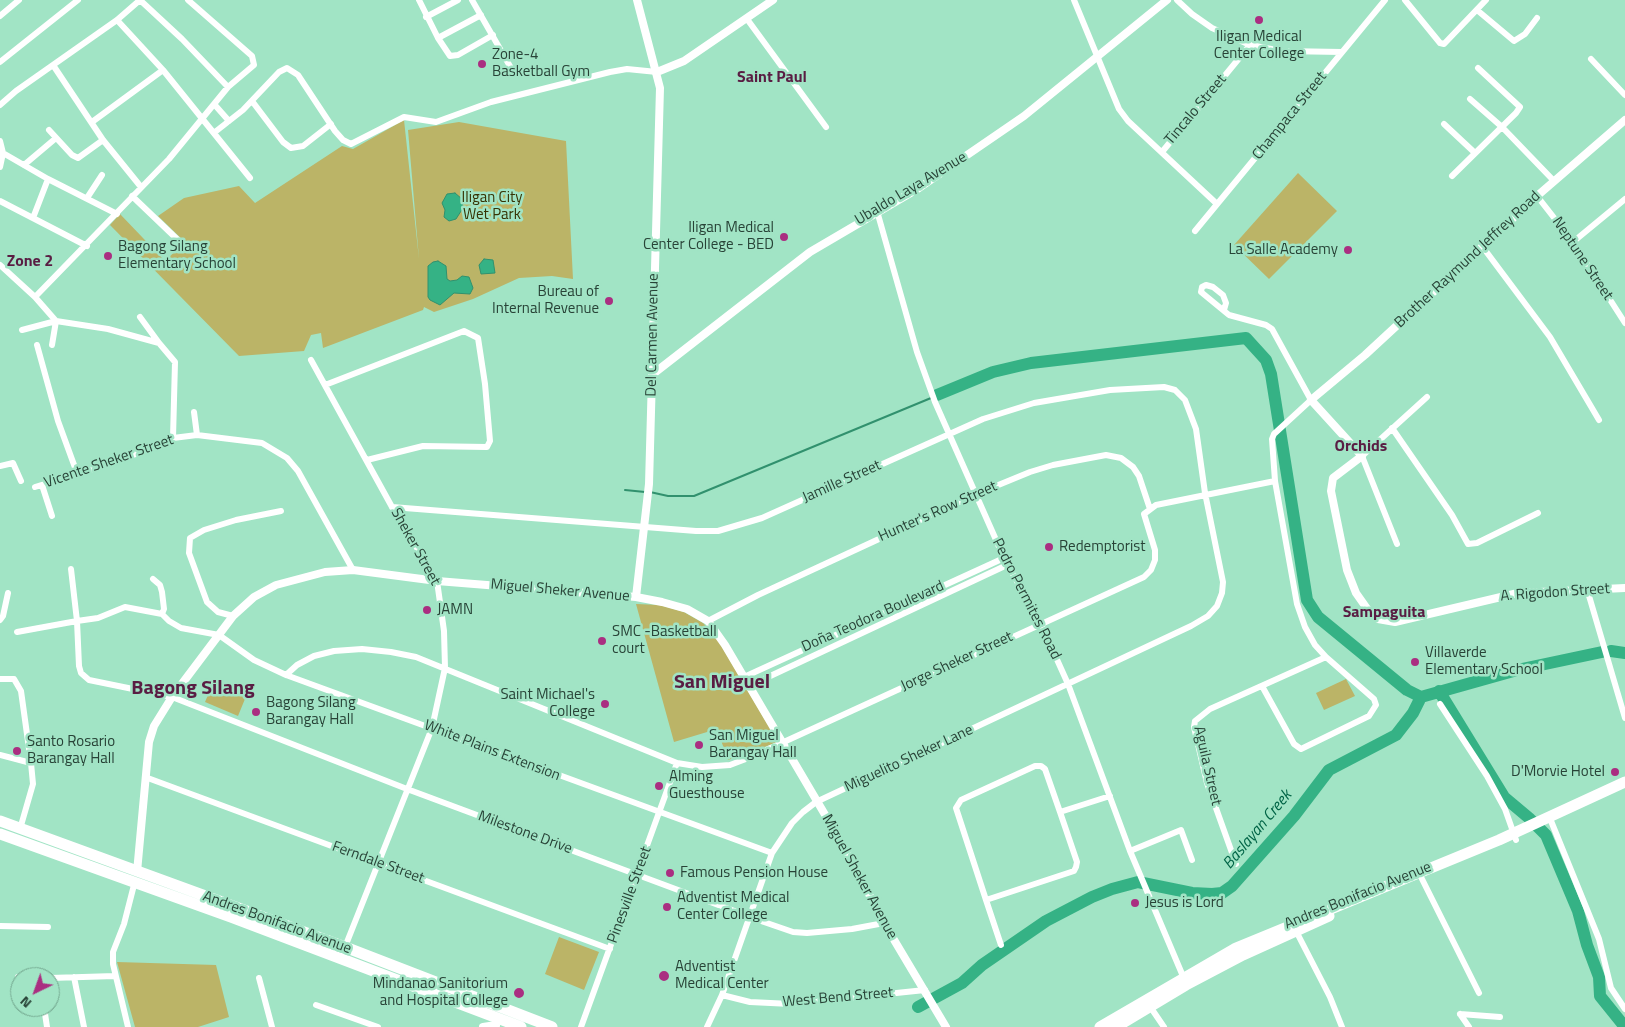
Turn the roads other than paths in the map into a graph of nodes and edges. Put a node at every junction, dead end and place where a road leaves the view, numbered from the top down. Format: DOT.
graph roads {
  1 [pos="19,0"];
  2 [pos="78,0"];
  3 [pos="140,0"];
  4 [pos="188,0"];
  5 [pos="419,0"];
  6 [pos="458,0"];
  7 [pos="472,0"];
  8 [pos="637,0"];
  9 [pos="773,0"];
  10 [pos="1074,0"];
  11 [pos="1166,0"];
  12 [pos="1177,0"];
  13 [pos="1385,0"];
  14 [pos="1405,0"];
  15 [pos="1486,0"];
  16 [pos="1477,10"];
  17 [pos="481,15"];
  18 [pos="0,16"];
  19 [pos="426,17"];
  20 [pos="1537,18"];
  21 [pos="747,19"];
  22 [pos="117,20"];
  23 [pos="493,35"];
  24 [pos="438,38"];
  25 [pos="1250,45"];
  26 [pos="1342,52"];
  27 [pos="1098,57"];
  28 [pos="1590,59"];
  29 [pos="0,62"];
  30 [pos="53,66"];
  31 [pos="511,68"];
  32 [pos="1478,68"];
  33 [pos="163,70"];
  34 [pos="657,72"];
  35 [pos="228,87"];
  36 [pos="1625,95"];
  37 [pos="1470,99"];
  38 [pos="252,101"];
  39 [pos="214,104"];
  40 [pos="0,105"];
  41 [pos="202,118"];
  42 [pos="1625,120"];
  43 [pos="229,121"];
  44 [pos="92,122"];
  45 [pos="331,124"];
  46 [pos="1444,124"];
  47 [pos="1502,127"];
  48 [pos="826,128"];
  49 [pos="49,130"];
  50 [pos="215,132"];
  51 [pos="56,138"];
  52 [pos="104,140"];
  53 [pos="0,141"];
  54 [pos="1162,152"];
  55 [pos="3,153"];
  56 [pos="1475,153"];
  57 [pos="24,165"];
  58 [pos="0,166"];
  59 [pos="102,175"];
  60 [pos="1452,176"];
  61 [pos="250,178"];
  62 [pos="48,179"];
  63 [pos="1554,181"];
  64 [pos="141,187"];
  65 [pos="132,196"];
  66 [pos="1537,196"];
  67 [pos="88,198"];
  68 [pos="1625,199"];
  69 [pos="0,201"];
  70 [pos="1217,204"];
  71 [pos="877,211"];
  72 [pos="117,214"];
  73 [pos="33,218"];
  74 [pos="1195,231"];
  75 [pos="178,240"];
  76 [pos="1573,242"];
  77 [pos="87,246"];
  78 [pos="1482,246"];
  79 [pos="0,265"];
  80 [pos="35,297"];
  81 [pos="1224,310"];
  82 [pos="140,317"];
  83 [pos="56,321"];
  84 [pos="1625,323"];
  85 [pos="22,330"];
  86 [pos="159,343"];
  87 [pos="37,345"];
  88 [pos="52,345"];
  89 [pos="311,360"];
  90 [pos="653,374"];
  91 [pos="325,385"];
  92 [pos="1427,397"];
  93 [pos="1311,400"];
  94 [pos="194,412"];
  95 [pos="1600,420"];
  96 [pos="1392,428"];
  97 [pos="949,434"];
  98 [pos="197,435"];
  99 [pos="173,438"];
  100 [pos="1362,456"];
  101 [pos="367,460"];
  102 [pos="0,466"];
  103 [pos="77,473"];
  104 [pos="21,481"];
  105 [pos="1275,481"];
  106 [pos="1205,493"];
  107 [pos="974,495"];
  108 [pos="392,507"];
  109 [pos="1150,508"];
  110 [pos="281,511"];
  111 [pos="1538,513"];
  112 [pos="52,516"];
  113 [pos="646,526"];
  114 [pos="1397,544"];
  115 [pos="1004,558"];
  116 [pos="1007,565"];
  117 [pos="71,569"];
  118 [pos="353,570"];
  119 [pos="152,579"];
  120 [pos="437,581"];
  121 [pos="1625,588"];
  122 [pos="1587,589"];
  123 [pos="8,593"];
  124 [pos="636,597"];
  125 [pos="162,614"];
  126 [pos="233,616"];
  127 [pos="0,620"];
  128 [pos="77,621"];
  129 [pos="708,621"];
  130 [pos="1041,624"];
  131 [pos="17,632"];
  132 [pos="219,634"];
  133 [pos="1326,657"];
  134 [pos="445,668"];
  135 [pos="286,675"];
  136 [pos="744,677"];
  137 [pos="0,679"];
  138 [pos="1068,684"];
  139 [pos="749,686"];
  140 [pos="1262,686"];
  141 [pos="172,697"];
  142 [pos="1440,704"];
  143 [pos="1625,717"];
  144 [pos="432,728"];
  145 [pos="782,743"];
  146 [pos="0,755"];
  147 [pos="31,763"];
  148 [pos="677,763"];
  149 [pos="146,777"];
  150 [pos="1625,782"];
  151 [pos="407,789"];
  152 [pos="1625,790"];
  153 [pos="1110,796"];
  154 [pos="816,802"];
  155 [pos="1060,812"];
  156 [pos="660,814"];
  157 [pos="0,821"];
  158 [pos="1546,821"];
  159 [pos="20,828"];
  160 [pos="0,834"];
  161 [pos="1514,836"];
  162 [pos="1130,851"];
  163 [pos="772,853"];
  164 [pos="1192,860"];
  165 [pos="378,863"];
  166 [pos="1236,864"];
  167 [pos="637,874"];
  168 [pos="136,877"];
  169 [pos="1421,878"];
  170 [pos="986,900"];
  171 [pos="750,917"];
  172 [pos="884,923"];
  173 [pos="0,926"];
  174 [pos="48,927"];
  175 [pos="1294,927"];
  176 [pos="1001,945"];
  177 [pos="345,947"];
  178 [pos="610,949"];
  179 [pos="115,976"];
  180 [pos="74,977"];
  181 [pos="60,978"];
  182 [pos="259,978"];
  183 [pos="1185,981"];
  184 [pos="925,990"];
  185 [pos="1479,994"];
  186 [pos="722,995"];
  187 [pos="1148,1003"];
  188 [pos="316,1005"];
  189 [pos="1625,1009"];
  190 [pos="1500,1018"];
  191 [pos="499,1019"];
  192 [pos="84,1027"];
  193 [pos="128,1027"];
  194 [pos="272,1027"];
  195 [pos="378,1027"];
  196 [pos="483,1027"];
  197 [pos="521,1027"];
  198 [pos="552,1027"];
  199 [pos="581,1027"];
  200 [pos="707,1027"];
  201 [pos="946,1027"];
  202 [pos="1100,1027"];
  203 [pos="1116,1027"];
  204 [pos="1164,1027"];
  205 [pos="1342,1027"];
  206 [pos="1469,1027"];
  1 -- 18 [label="street"];
  2 -- 29 [label="street"];
  3 -- 22 [label="street"];
  3 -- 35 [label="street"];
  4 -- 35 [label="street"];
  5 -- 19 [label="street"];
  6 -- 19 [label="street"];
  7 -- 17 [label="street"];
  8 -- 34 [label="street, Del Carmen Avenue"];
  9 -- 21 [label="street"];
  10 -- 27 [label="street"];
  11 -- 27 [label="street, Ubaldo Laya Avenue"];
  12 -- 25 [label="street"];
  13 -- 26 [label="street, Champaca Street"];
  14 -- 16 [label="street"];
  15 -- 16 [label="street"];
  16 -- 20 [label="street"];
  17 -- 23 [label="street"];
  17 -- 24 [label="street"];
  19 -- 24 [label="street"];
  21 -- 34 [label="street"];
  21 -- 48 [label="street"];
  22 -- 30 [label="street"];
  22 -- 33 [label="street"];
  23 -- 24 [label="street"];
  23 -- 31 [label="street"];
  25 -- 26 [label="street"];
  25 -- 54 [label="street, Tincalo Street"];
  26 -- 70 [label="street, Champaca Street"];
  27 -- 54 [label="street"];
  27 -- 71 [label="street, Ubaldo Laya Avenue"];
  28 -- 36 [label="street"];
  30 -- 40 [label="street"];
  30 -- 44 [label="street"];
  32 -- 47 [label="street"];
  33 -- 41 [label="street"];
  33 -- 44 [label="street"];
  34 -- 45 [label="street"];
  34 -- 90 [label="street, Del Carmen Avenue"];
  35 -- 39 [label="street"];
  37 -- 47 [label="street"];
  38 -- 43 [label="street"];
  38 -- 45 [label="street"];
  38 -- 45 [label="street"];
  39 -- 41 [label="street"];
  39 -- 43 [label="street"];
  41 -- 50 [label="street"];
  41 -- 64 [label="street"];
  42 -- 63 [label="street, Brother Raymund Jeffrey Road"];
  43 -- 50 [label="street"];
  44 -- 52 [label="street"];
  46 -- 56 [label="street"];
  47 -- 56 [label="street"];
  47 -- 63 [label="street"];
  49 -- 51 [label="street"];
  50 -- 61 [label="street"];
  51 -- 52 [label="street"];
  51 -- 57 [label="street"];
  52 -- 64 [label="street"];
  53 -- 55 [label="street"];
  54 -- 70 [label="street"];
  55 -- 57 [label="street"];
  55 -- 58 [label="street"];
  56 -- 60 [label="street"];
  57 -- 62 [label="street"];
  59 -- 67 [label="street"];
  62 -- 67 [label="street"];
  62 -- 73 [label="street"];
  63 -- 66 [label="street, Brother Raymund Jeffrey Road"];
  64 -- 65 [label="street"];
  65 -- 72 [label="street"];
  65 -- 75 [label="street"];
  66 -- 76 [label="street, Neptune Street"];
  66 -- 78 [label="street, Brother Raymund Jeffrey Road"];
  67 -- 72 [label="street"];
  68 -- 76 [label="street"];
  69 -- 73 [label="street"];
  70 -- 74 [label="street, Champaca Street"];
  71 -- 90 [label="street, Ubaldo Laya Avenue"];
  71 -- 97 [label="street, Pedro Permites Road"];
  72 -- 77 [label="street"];
  73 -- 77 [label="street"];
  76 -- 84 [label="street, Neptune Street"];
  77 -- 80 [label="street"];
  78 -- 93 [label="street, Brother Raymund Jeffrey Road"];
  78 -- 95 [label="street"];
  79 -- 80 [label="street"];
  80 -- 83 [label="street"];
  81 -- 93 [label="street"];
  82 -- 86 [label="street"];
  83 -- 85 [label="street"];
  83 -- 86 [label="street"];
  83 -- 88 [label="street"];
  86 -- 99 [label="street"];
  87 -- 103 [label="street"];
  89 -- 91 [label="street, Sheker Street"];
  90 -- 113 [label="street, Del Carmen Avenue"];
  91 -- 101 [label="street, Sheker Street"];
  91 -- 101 [label="street"];
  92 -- 96 [label="street"];
  93 -- 100 [label="street"];
  93 -- 105 [label="street"];
  94 -- 98 [label="street"];
  96 -- 100 [label="street"];
  96 -- 111 [label="street"];
  97 -- 106 [label="street, Jamille Street"];
  97 -- 107 [label="street, Pedro Permites Road"];
  97 -- 113 [label="street, Jamille Street"];
  98 -- 99 [label="street, Vicente Sheker Street"];
  98 -- 118 [label="street, Vicente Sheker Street"];
  99 -- 103 [label="street, Vicente Sheker Street"];
  100 -- 114 [label="street"];
  100 -- 122 [label="street, A. Rigodon Street"];
  101 -- 108 [label="street, Sheker Street"];
  102 -- 104 [label="street"];
  103 -- 112 [label="street, Vicente Sheker Street"];
  105 -- 106 [label="street"];
  105 -- 133 [label="street"];
  106 -- 109 [label="street"];
  106 -- 138 [label="street, Miguelito Sheker Lane"];
  107 -- 109 [label="street, Hunter's Row Street"];
  107 -- 115 [label="street, Pedro Permites Road"];
  107 -- 129 [label="street, Hunter's Row Street"];
  108 -- 113 [label="street, Jamille Street"];
  108 -- 120 [label="street, Sheker Street"];
  109 -- 130 [label="street, Jorge Sheker Street"];
  110 -- 126 [label="street"];
  113 -- 124 [label="street, Del Carmen Avenue"];
  115 -- 116 [label="street, Pedro Permites Road"];
  115 -- 136 [label="street, Doña Teodora Boulevard"];
  116 -- 130 [label="street, Pedro Permites Road"];
  116 -- 139 [label="street, Doña Teodora Boulevard"];
  117 -- 128 [label="street, Milestone Drive"];
  118 -- 120 [label="street, Miguel Sheker Avenue"];
  118 -- 126 [label="street, Miguel Sheker Avenue"];
  119 -- 125 [label="street"];
  120 -- 124 [label="street, Miguel Sheker Avenue"];
  120 -- 134 [label="street, Sheker Street"];
  121 -- 122 [label="street, A. Rigodon Street"];
  122 -- 143 [label="street"];
  123 -- 127 [label="street"];
  124 -- 129 [label="street, Miguel Sheker Avenue"];
  125 -- 128 [label="street"];
  125 -- 132 [label="street"];
  126 -- 132 [label="street, Miguel Sheker Avenue"];
  128 -- 131 [label="street"];
  128 -- 141 [label="street, Milestone Drive"];
  129 -- 136 [label="street, Miguel Sheker Avenue"];
  130 -- 138 [label="street, Pedro Permites Road"];
  130 -- 145 [label="street, Jorge Sheker Street"];
  132 -- 135 [label="street, White Plains Extension"];
  132 -- 141 [label="street, Miguel Sheker Avenue"];
  133 -- 140 [label="street, Aguila Street"];
  133 -- 140 [label="street"];
  134 -- 135 [label="street, Jorge Sheker Street"];
  134 -- 144 [label="street, Sheker Street"];
  134 -- 148 [label="street, Jorge Sheker Street"];
  135 -- 144 [label="street, White Plains Extension"];
  136 -- 139 [label="street, Miguel Sheker Avenue"];
  137 -- 147 [label="street"];
  138 -- 153 [label="street, Pedro Permites Road"];
  138 -- 154 [label="street, Miguelito Sheker Lane"];
  139 -- 145 [label="street, Miguel Sheker Avenue"];
  140 -- 166 [label="street, Aguila Street"];
  141 -- 149 [label="street, Miguel Sheker Avenue"];
  141 -- 151 [label="street, Milestone Drive"];
  142 -- 161 [label="street"];
  144 -- 151 [label="street, Sheker Street"];
  144 -- 156 [label="street, White Plains Extension"];
  145 -- 148 [label="street, Jorge Sheker Street"];
  145 -- 154 [label="street, Miguel Sheker Avenue"];
  146 -- 147 [label="street"];
  147 -- 159 [label="street"];
  148 -- 156 [label="street, Pinesville Street"];
  149 -- 165 [label="street, Ferndale Street"];
  149 -- 168 [label="street, Miguel Sheker Avenue"];
  150 -- 158 [label="highway, Andres Bonifacio Avenue"];
  151 -- 165 [label="street, Sheker Street"];
  151 -- 167 [label="street, Milestone Drive"];
  152 -- 158 [label="highway, Andres Bonifacio Avenue"];
  153 -- 155 [label="street"];
  153 -- 162 [label="street, Pedro Permites Road"];
  154 -- 163 [label="street, Miguelito Sheker Lane"];
  154 -- 172 [label="street, Miguel Sheker Avenue"];
  155 -- 170 [label="street"];
  155 -- 170 [label="street"];
  156 -- 163 [label="street, White Plains Extension"];
  156 -- 167 [label="street, Pinesville Street"];
  157 -- 159 [label="highway, Andres Bonifacio Avenue"];
  158 -- 161 [label="highway, Andres Bonifacio Avenue"];
  158 -- 189 [label="street"];
  159 -- 168 [label="highway, Andres Bonifacio Avenue"];
  160 -- 168 [label="highway, Andres Bonifacio Avenue"];
  161 -- 169 [label="highway, Andres Bonifacio Avenue"];
  161 -- 175 [label="highway, Andres Bonifacio Avenue"];
  162 -- 164 [label="street"];
  162 -- 183 [label="street, Pedro Permites Road"];
  163 -- 171 [label="street, Miguelito Sheker Lane"];
  165 -- 177 [label="street, Sheker Street"];
  165 -- 178 [label="street, Ferndale Street"];
  167 -- 171 [label="street, Milestone Drive"];
  167 -- 178 [label="street, Pinesville Street"];
  168 -- 177 [label="highway, Andres Bonifacio Avenue"];
  168 -- 179 [label="street"];
  168 -- 191 [label="highway, Andres Bonifacio Avenue"];
  169 -- 175 [label="highway, Andres Bonifacio Avenue"];
  169 -- 185 [label="street"];
  170 -- 176 [label="street"];
  171 -- 172 [label="street, Milestone Drive"];
  171 -- 186 [label="street, Miguelito Sheker Lane"];
  172 -- 184 [label="street, Miguel Sheker Avenue"];
  173 -- 174 [label="street"];
  175 -- 183 [label="highway, Andres Bonifacio Avenue"];
  175 -- 205 [label="street"];
  177 -- 191 [label="highway, Andres Bonifacio Avenue"];
  178 -- 199 [label="street, Pinesville Street"];
  179 -- 180 [label="street"];
  179 -- 193 [label="street"];
  180 -- 181 [label="street"];
  180 -- 192 [label="street"];
  182 -- 194 [label="street"];
  183 -- 187 [label="highway, Andres Bonifacio Avenue"];
  184 -- 186 [label="street, West Bend Street"];
  184 -- 201 [label="street, Miguel Sheker Avenue"];
  186 -- 200 [label="street, Miguelito Sheker Lane"];
  187 -- 202 [label="highway, Andres Bonifacio Avenue"];
  187 -- 203 [label="highway, Andres Bonifacio Avenue"];
  187 -- 204 [label="street"];
  188 -- 195 [label="street"];
  190 -- 206 [label="street"];
  191 -- 196 [label="street"];
  191 -- 197 [label="highway, Andres Bonifacio Avenue"];
  191 -- 198 [label="highway, Andres Bonifacio Avenue"];
}
